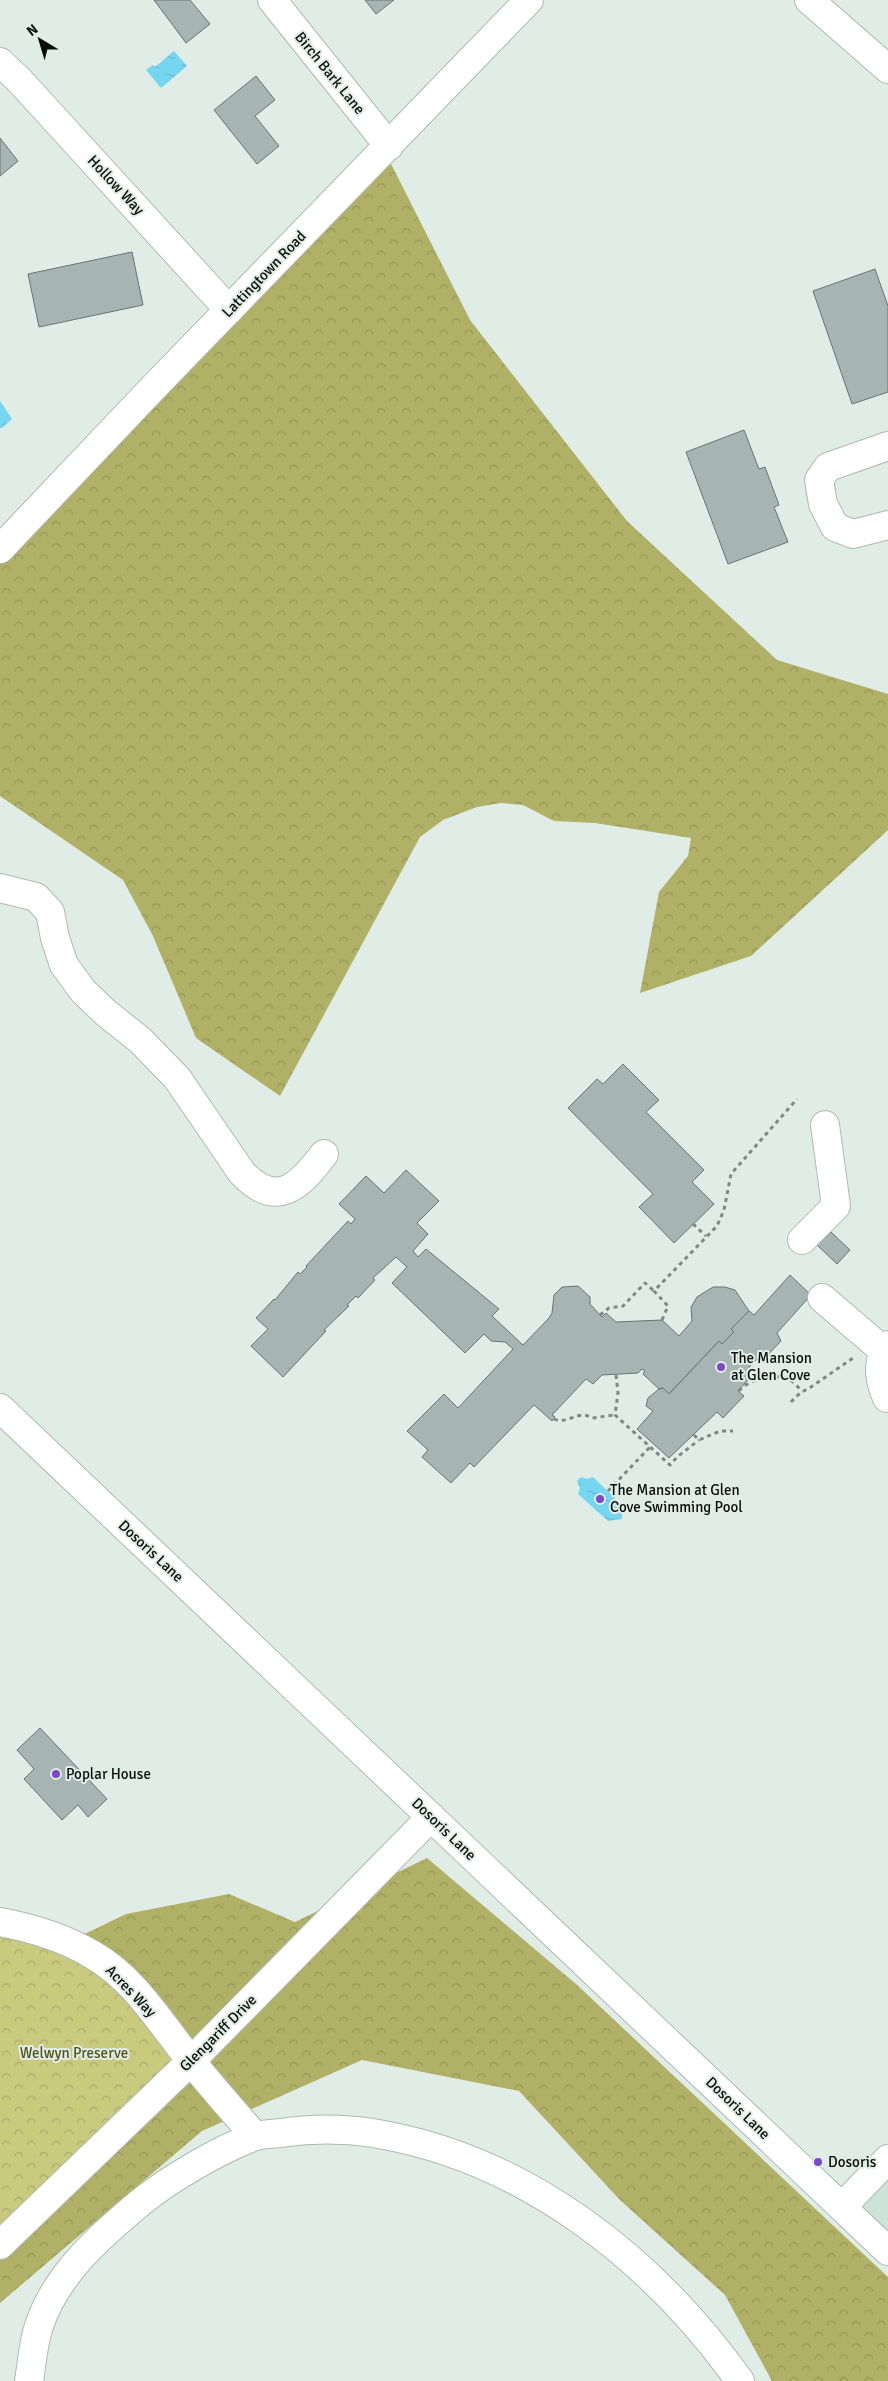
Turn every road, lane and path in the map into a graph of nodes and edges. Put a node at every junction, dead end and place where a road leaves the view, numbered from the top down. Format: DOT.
graph roads {
  1 [pos="272,0"];
  2 [pos="529,0"];
  3 [pos="809,0"];
  4 [pos="0,62"];
  5 [pos="888,69"];
  6 [pos="389,146"];
  7 [pos="229,310"];
  8 [pos="888,446"];
  9 [pos="888,525"];
  10 [pos="0,549"];
  11 [pos="0,888"];
  12 [pos="797,1099"];
  13 [pos="825,1124"];
  14 [pos="324,1154"];
  15 [pos="693,1224"];
  16 [pos="706,1236"];
  17 [pos="802,1240"];
  18 [pos="654,1291"];
  19 [pos="822,1298"];
  20 [pos="600,1315"];
  21 [pos="662,1320"];
  22 [pos="882,1346"];
  23 [pos="616,1375"];
  24 [pos="739,1391"];
  25 [pos="801,1392"];
  26 [pos="887,1398"];
  27 [pos="791,1402"];
  28 [pos="0,1408"];
  29 [pos="615,1415"];
  30 [pos="554,1419"];
  31 [pos="732,1431"];
  32 [pos="694,1435"];
  33 [pos="699,1440"];
  34 [pos="650,1446"];
  35 [pos="608,1491"];
  36 [pos="431,1817"];
  37 [pos="0,1922"];
  38 [pos="191,2061"];
  39 [pos="255,2136"];
  40 [pos="888,2159"];
  41 [pos="842,2206"];
  42 [pos="0,2245"];
  43 [pos="888,2251"];
  44 [pos="29,2381"];
  45 [pos="740,2381"];
  1 -- 6 [label="street, Birch Bark Lane"];
  2 -- 6 [label="street, Lattingtown Road"];
  3 -- 5 [label="street"];
  4 -- 7 [label="street, Hollow Way"];
  6 -- 7 [label="street, Lattingtown Road"];
  7 -- 10 [label="street, Lattingtown Road"];
  8 -- 9 [label="street"];
  11 -- 14 [label="street"];
  12 -- 16 [label="path"];
  13 -- 17 [label="street"];
  15 -- 16 [label="path"];
  16 -- 18 [label="path"];
  18 -- 20 [label="path"];
  18 -- 21 [label="path"];
  19 -- 22 [label="street"];
  22 -- 25 [label="path"];
  22 -- 26 [label="street"];
  23 -- 29 [label="path"];
  24 -- 25 [label="path"];
  25 -- 27 [label="path"];
  28 -- 36 [label="street, Dosoris Lane"];
  29 -- 30 [label="path"];
  29 -- 34 [label="path"];
  31 -- 33 [label="path"];
  32 -- 33 [label="path"];
  33 -- 34 [label="path"];
  34 -- 35 [label="path"];
  36 -- 38 [label="street, Glengariff Drive"];
  36 -- 41 [label="street, Dosoris Lane"];
  37 -- 38 [label="street, Acres Way"];
  38 -- 39 [label="street, Acres Way"];
  38 -- 42 [label="street, Glengariff Drive"];
  39 -- 44 [label="street"];
  39 -- 45 [label="street"];
  40 -- 41 [label="street"];
  41 -- 43 [label="street, Dosoris Lane"];
}
